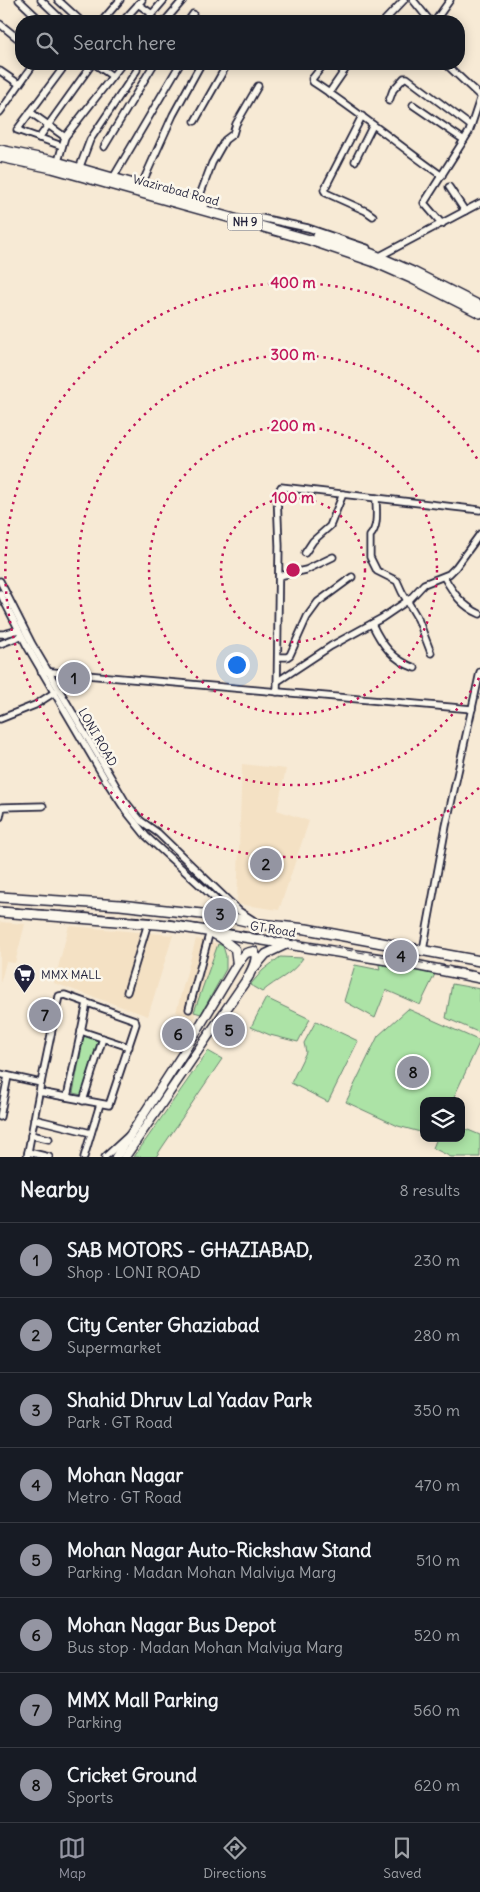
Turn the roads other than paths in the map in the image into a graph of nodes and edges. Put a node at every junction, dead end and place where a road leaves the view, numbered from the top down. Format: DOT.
graph roads {
  1 [pos="19,0"];
  2 [pos="41,0"];
  3 [pos="59,0"];
  4 [pos="120,0"];
  5 [pos="164,0"];
  6 [pos="183,0"];
  7 [pos="404,0"];
  8 [pos="413,0"];
  9 [pos="450,0"];
  10 [pos="140,2"];
  11 [pos="152,14"];
  12 [pos="35,15"];
  13 [pos="56,15"];
  14 [pos="74,15"];
  15 [pos="107,15"];
  16 [pos="128,15"];
  17 [pos="170,15"];
  18 [pos="390,15"];
  19 [pos="425,15"];
  20 [pos="439,15"];
  21 [pos="0,24"];
  22 [pos="15,36"];
  23 [pos="29,70"];
  24 [pos="62,70"];
  25 [pos="89,70"];
  26 [pos="103,70"];
  27 [pos="117,70"];
  28 [pos="137,70"];
  29 [pos="148,70"];
  30 [pos="176,70"];
  31 [pos="198,70"];
  32 [pos="224,70"];
  33 [pos="320,70"];
  34 [pos="345,70"];
  35 [pos="452,70"];
  36 [pos="0,71"];
  37 [pos="112,76"];
  38 [pos="19,84"];
  39 [pos="258,86"];
  40 [pos="330,93"];
  41 [pos="480,96"];
  42 [pos="480,100"];
  43 [pos="390,101"];
  44 [pos="413,105"];
  45 [pos="0,112"];
  46 [pos="30,112"];
  47 [pos="362,116"];
  48 [pos="474,118"];
  49 [pos="195,121"];
  50 [pos="480,122"];
  51 [pos="48,125"];
  52 [pos="373,125"];
  53 [pos="471,126"];
  54 [pos="65,137"];
  55 [pos="39,138"];
  56 [pos="464,140"];
  57 [pos="62,146"];
  58 [pos="104,147"];
  59 [pos="0,150"];
  60 [pos="0,157"];
  61 [pos="355,161"];
  62 [pos="57,166"];
  63 [pos="80,169"];
  64 [pos="442,176"];
  65 [pos="113,178"];
  66 [pos="141,186"];
  67 [pos="449,187"];
  68 [pos="197,202"];
  69 [pos="480,203"];
  70 [pos="465,212"];
  71 [pos="372,216"];
  72 [pos="442,224"];
  73 [pos="377,260"];
  74 [pos="480,306"];
  75 [pos="480,313"];
  76 [pos="343,494"];
  77 [pos="376,498"];
  78 [pos="480,510"];
  79 [pos="480,534"];
  80 [pos="305,553"];
  81 [pos="332,557"];
  82 [pos="279,576"];
  83 [pos="444,577"];
  84 [pos="352,578"];
  85 [pos="0,581"];
  86 [pos="0,593"];
  87 [pos="407,600"];
  88 [pos="480,614"];
  89 [pos="372,624"];
  90 [pos="18,630"];
  91 [pos="4,636"];
  92 [pos="21,636"];
  93 [pos="0,644"];
  94 [pos="431,653"];
  95 [pos="278,657"];
  96 [pos="415,668"];
  97 [pos="44,670"];
  98 [pos="480,672"];
  99 [pos="278,681"];
  100 [pos="55,692"];
  101 [pos="278,692"];
  102 [pos="472,709"];
  103 [pos="0,719"];
  104 [pos="91,750"];
  105 [pos="43,806"];
  106 [pos="0,817"];
  107 [pos="139,823"];
  108 [pos="0,897"];
  109 [pos="0,912"];
  110 [pos="238,920"];
  111 [pos="148,923"];
  112 [pos="258,924"];
  113 [pos="210,932"];
  114 [pos="287,944"];
  115 [pos="423,950"];
  116 [pos="480,961"];
  117 [pos="237,964"];
  118 [pos="480,978"];
  119 [pos="247,979"];
  120 [pos="128,992"];
  121 [pos="216,1000"];
  122 [pos="87,1003"];
  123 [pos="227,1007"];
  124 [pos="189,1009"];
  125 [pos="82,1031"];
  126 [pos="103,1038"];
  127 [pos="128,1046"];
  128 [pos="0,1074"];
  129 [pos="8,1076"];
  130 [pos="41,1083"];
  131 [pos="39,1092"];
  132 [pos="67,1097"];
  133 [pos="83,1101"];
  134 [pos="100,1104"];
  135 [pos="0,1117"];
  136 [pos="34,1119"];
  137 [pos="91,1133"];
  138 [pos="132,1133"];
  139 [pos="31,1135"];
  140 [pos="49,1139"];
  141 [pos="28,1155"];
  142 [pos="37,1156"];
  143 [pos="120,1156"];
  144 [pos="48,1157"];
  145 [pos="84,1157"];
  146 [pos="105,1157"];
  1 -- 12 [label="street"];
  2 -- 13 [label="street"];
  3 -- 14 [label="street"];
  4 -- 15 [label="street"];
  5 -- 11 [label="street"];
  6 -- 17 [label="street"];
  7 -- 18 [label="street"];
  8 -- 19 [label="street"];
  9 -- 20 [label="street"];
  10 -- 11 [label="street"];
  10 -- 16 [label="street"];
  21 -- 22 [label="street"];
  23 -- 38 [label="street"];
  24 -- 46 [label="street"];
  25 -- 51 [label="street"];
  26 -- 37 [label="street"];
  27 -- 37 [label="street"];
  28 -- 63 [label="street"];
  29 -- 58 [label="street"];
  30 -- 65 [label="street"];
  31 -- 66 [label="street"];
  32 -- 49 [label="street"];
  33 -- 40 [label="street"];
  34 -- 40 [label="street"];
  35 -- 41 [label="street"];
  36 -- 38 [label="street"];
  37 -- 54 [label="street"];
  38 -- 45 [label="street"];
  39 -- 68 [label="street"];
  40 -- 47 [label="street"];
  42 -- 48 [label="street"];
  43 -- 53 [label="street"];
  44 -- 56 [label="street"];
  46 -- 51 [label="street"];
  46 -- 55 [label="street"];
  47 -- 52 [label="street"];
  47 -- 71 [label="street"];
  48 -- 50 [label="street"];
  48 -- 53 [label="street"];
  51 -- 54 [label="street"];
  51 -- 55 [label="street"];
  52 -- 61 [label="street"];
  52 -- 64 [label="street"];
  53 -- 56 [label="street"];
  54 -- 57 [label="street"];
  55 -- 57 [label="street"];
  56 -- 64 [label="street"];
  57 -- 62 [label="street"];
  59 -- 62 [label="highway, Wazirabad Road / NH 9"];
  60 -- 62 [label="highway, Wazirabad Road / NH 9"];
  62 -- 63 [label="highway, Wazirabad Road / NH 9"];
  62 -- 73 [label="highway, Wazirabad Road / NH 9"];
  63 -- 65 [label="highway, Wazirabad Road / NH 9"];
  64 -- 72 [label="street"];
  65 -- 66 [label="highway, Wazirabad Road / NH 9"];
  66 -- 68 [label="highway, Wazirabad Road / NH 9"];
  67 -- 70 [label="street"];
  68 -- 73 [label="highway, Wazirabad Road / NH 9"];
  69 -- 70 [label="street"];
  70 -- 72 [label="street"];
  72 -- 73 [label="street"];
  73 -- 74 [label="highway, Wazirabad Road / NH 9"];
  73 -- 75 [label="highway, Wazirabad Road / NH 9"];
  76 -- 77 [label="street"];
  76 -- 80 [label="street"];
  76 -- 82 [label="street"];
  77 -- 78 [label="street"];
  77 -- 87 [label="street"];
  79 -- 83 [label="street"];
  81 -- 82 [label="street"];
  82 -- 95 [label="street"];
  83 -- 87 [label="street"];
  83 -- 88 [label="street"];
  84 -- 95 [label="street"];
  85 -- 97 [label="street, LONI ROAD"];
  86 -- 90 [label="street, LONI ROAD"];
  87 -- 89 [label="street"];
  87 -- 94 [label="street"];
  89 -- 96 [label="street"];
  89 -- 99 [label="street"];
  90 -- 91 [label="street"];
  90 -- 92 [label="street, LONI ROAD"];
  91 -- 92 [label="street"];
  91 -- 93 [label="street"];
  92 -- 97 [label="street, LONI ROAD"];
  95 -- 99 [label="street"];
  97 -- 100 [label="street, LONI ROAD"];
  97 -- 101 [label="street"];
  97 -- 104 [label="street, LONI ROAD"];
  98 -- 102 [label="street"];
  99 -- 101 [label="street"];
  100 -- 103 [label="street"];
  100 -- 104 [label="street, LONI ROAD"];
  101 -- 102 [label="street"];
  102 -- 115 [label="street"];
  104 -- 107 [label="street, LONI ROAD"];
  105 -- 106 [label="street"];
  107 -- 110 [label="street"];
  107 -- 112 [label="street"];
  108 -- 110 [label="highway, GT Road"];
  109 -- 111 [label="highway, GT Road"];
  110 -- 112 [label="highway, GT Road"];
  111 -- 113 [label="highway, GT Road"];
  111 -- 120 [label="street"];
  112 -- 115 [label="highway, GT Road"];
  113 -- 114 [label="highway, GT Road"];
  113 -- 117 [label="main road"];
  113 -- 124 [label="street"];
  114 -- 118 [label="highway, GT Road"];
  114 -- 119 [label="main road"];
  115 -- 116 [label="highway, GT Road"];
  117 -- 119 [label="main road"];
  117 -- 121 [label="main road"];
  119 -- 123 [label="main road"];
  121 -- 123 [label="main road"];
  121 -- 138 [label="main road"];
  122 -- 125 [label="street"];
  122 -- 127 [label="street"];
  122 -- 130 [label="street"];
  123 -- 143 [label="main road"];
  125 -- 126 [label="street"];
  125 -- 132 [label="street"];
  126 -- 127 [label="street"];
  126 -- 133 [label="street"];
  127 -- 134 [label="street"];
  128 -- 129 [label="street"];
  129 -- 130 [label="street"];
  129 -- 135 [label="street"];
  130 -- 131 [label="street"];
  131 -- 132 [label="street"];
  131 -- 136 [label="street"];
  132 -- 133 [label="street"];
  133 -- 134 [label="street"];
  134 -- 137 [label="street"];
  136 -- 137 [label="street"];
  136 -- 139 [label="street"];
  137 -- 145 [label="street"];
  138 -- 143 [label="main road"];
  138 -- 146 [label="street"];
  139 -- 140 [label="street"];
  139 -- 141 [label="street"];
  141 -- 142 [label="street"];
  142 -- 144 [label="street"];
}
